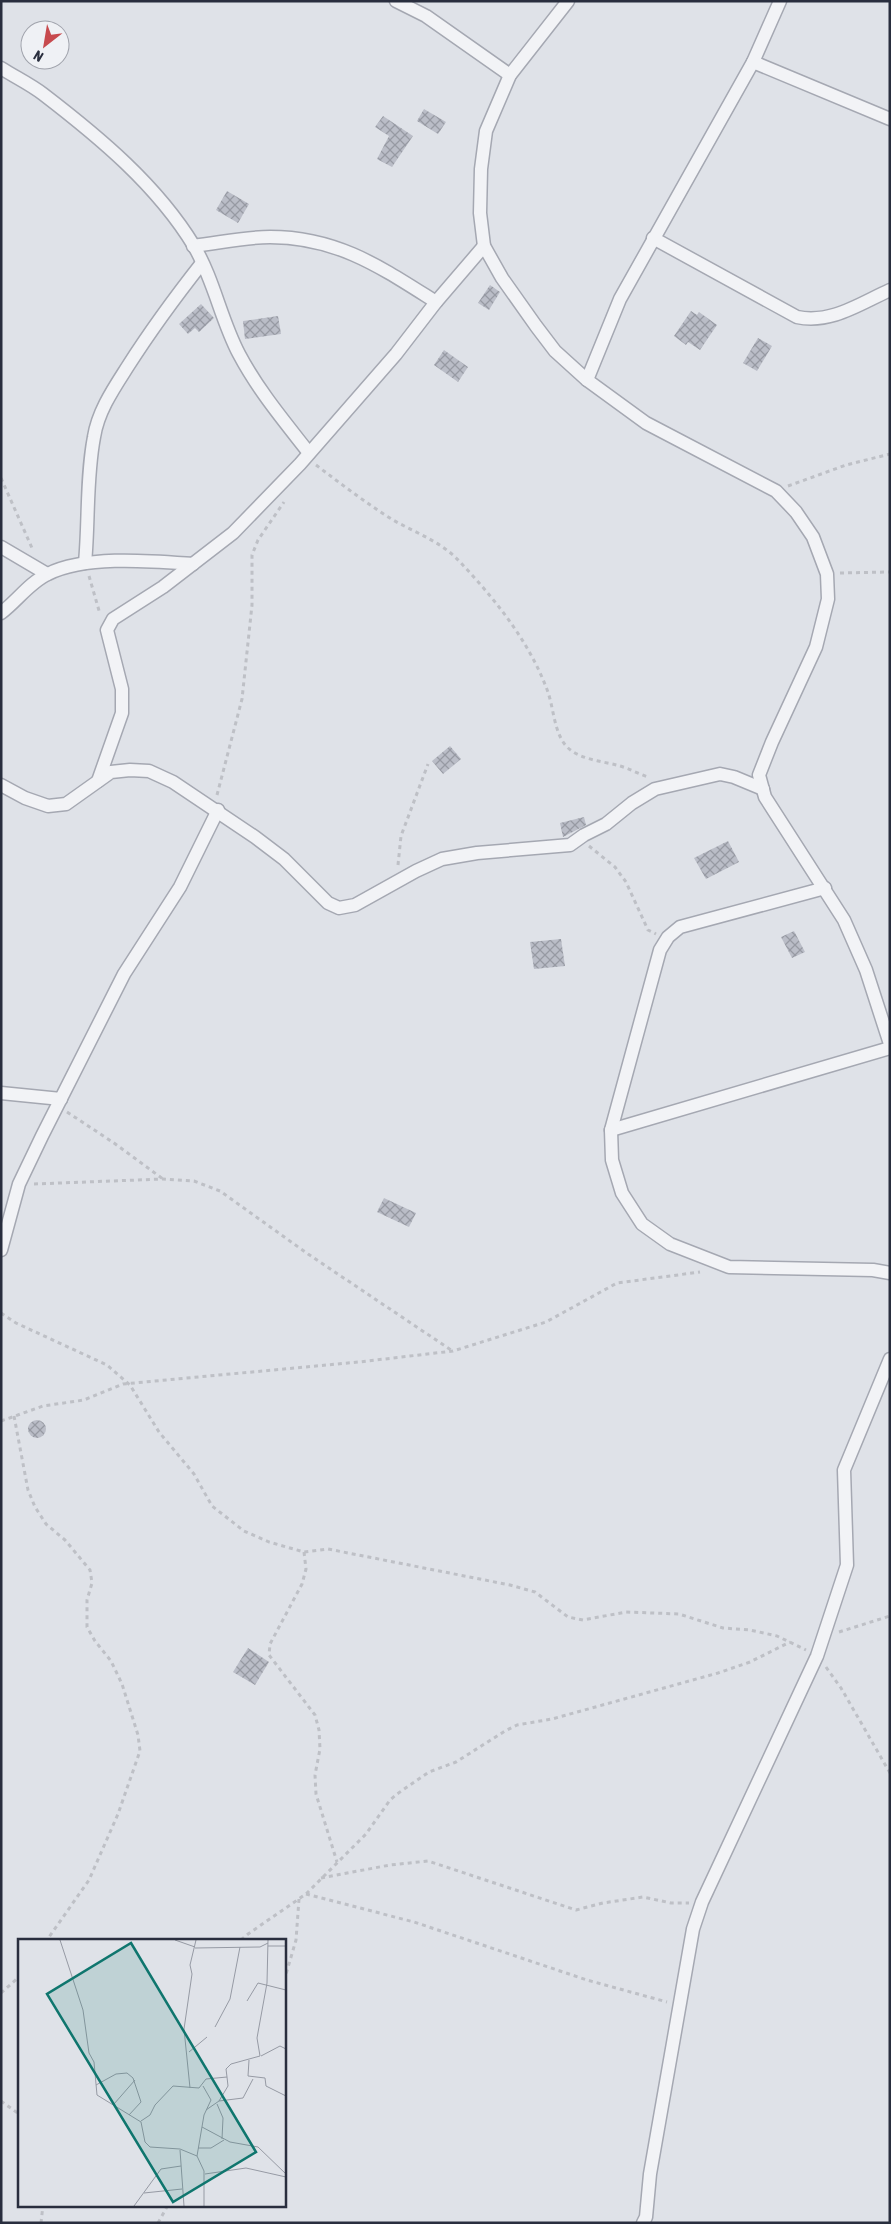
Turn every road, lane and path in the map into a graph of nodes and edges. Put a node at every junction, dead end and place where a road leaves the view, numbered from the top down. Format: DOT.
graph roads {
  1 [pos="396,1"];
  2 [pos="568,1"];
  3 [pos="780,1"];
  4 [pos="752,62"];
  5 [pos="1,68"];
  6 [pos="510,75"];
  7 [pos="890,119"];
  8 [pos="653,238"];
  9 [pos="193,246"];
  10 [pos="484,246"];
  11 [pos="202,263"];
  12 [pos="890,290"];
  13 [pos="436,302"];
  14 [pos="587,380"];
  15 [pos="890,454"];
  16 [pos="307,455"];
  17 [pos="1,478"];
  18 [pos="776,490"];
  19 [pos="288,496"];
  20 [pos="1,548"];
  21 [pos="86,563"];
  22 [pos="193,564"];
  23 [pos="44,572"];
  24 [pos="890,572"];
  25 [pos="827,574"];
  26 [pos="1,613"];
  27 [pos="107,630"];
  28 [pos="428,764"];
  29 [pos="653,779"];
  30 [pos="98,781"];
  31 [pos="1,785"];
  32 [pos="763,788"];
  33 [pos="216,809"];
  34 [pos="584,835"];
  35 [pos="396,883"];
  36 [pos="825,888"];
  37 [pos="668,937"];
  38 [pos="890,1044"];
  39 [pos="890,1048"];
  40 [pos="1,1092"];
  41 [pos="59,1103"];
  42 [pos="611,1130"];
  43 [pos="163,1179"];
  44 [pos="19,1184"];
  45 [pos="1,1250"];
  46 [pos="702,1272"];
  47 [pos="890,1273"];
  48 [pos="1,1313"];
  49 [pos="453,1351"];
  50 [pos="890,1359"];
  51 [pos="130,1385"];
  52 [pos="14,1416"];
  53 [pos="1,1420"];
  54 [pos="304,1552"];
  55 [pos="890,1616"];
  56 [pos="824,1636"];
  57 [pos="790,1642"];
  58 [pos="817,1656"];
  59 [pos="890,1773"];
  60 [pos="337,1862"];
  61 [pos="320,1878"];
  62 [pos="306,1894"];
  63 [pos="299,1898"];
  64 [pos="702,1902"];
  65 [pos="48,1939"];
  66 [pos="242,1939"];
  67 [pos="18,1978"];
  68 [pos="285,1978"];
  69 [pos="1,1993"];
  70 [pos="680,2006"];
  71 [pos="1,2101"];
  72 [pos="18,2113"];
  73 [pos="43,2206"];
  74 [pos="167,2206"];
  75 [pos="41,2223"];
  76 [pos="158,2223"];
  77 [pos="643,2223"];
  1 -- 6 [label="street"];
  2 -- 6 [label="street"];
  3 -- 4 [label="street"];
  4 -- 7 [label="street"];
  4 -- 8 [label="street"];
  5 -- 9 [label="street"];
  6 -- 10 [label="street"];
  8 -- 12 [label="street"];
  8 -- 14 [label="street"];
  9 -- 11 [label="street"];
  9 -- 13 [label="street"];
  10 -- 13 [label="street"];
  10 -- 14 [label="street"];
  11 -- 16 [label="street"];
  11 -- 21 [label="street"];
  13 -- 16 [label="street"];
  14 -- 18 [label="street"];
  15 -- 18 [label="path"];
  16 -- 22 [label="street"];
  16 -- 29 [label="path"];
  17 -- 23 [label="path"];
  18 -- 25 [label="street"];
  19 -- 33 [label="path"];
  20 -- 23 [label="street"];
  21 -- 22 [label="street"];
  21 -- 23 [label="street"];
  21 -- 27 [label="path"];
  22 -- 27 [label="street"];
  23 -- 26 [label="street"];
  24 -- 25 [label="path"];
  25 -- 32 [label="street"];
  27 -- 30 [label="street"];
  28 -- 35 [label="path"];
  30 -- 31 [label="street"];
  30 -- 33 [label="street"];
  32 -- 34 [label="street"];
  32 -- 36 [label="street"];
  33 -- 35 [label="street"];
  33 -- 41 [label="street"];
  34 -- 35 [label="street"];
  34 -- 37 [label="path"];
  36 -- 37 [label="street"];
  36 -- 38 [label="street"];
  37 -- 42 [label="street"];
  39 -- 42 [label="street"];
  40 -- 41 [label="street"];
  41 -- 43 [label="path"];
  41 -- 44 [label="street"];
  42 -- 47 [label="street"];
  43 -- 44 [label="path"];
  43 -- 49 [label="path"];
  44 -- 45 [label="street"];
  46 -- 49 [label="path"];
  48 -- 51 [label="path"];
  49 -- 51 [label="path"];
  50 -- 56 [label="street"];
  51 -- 52 [label="path"];
  51 -- 54 [label="path"];
  52 -- 53 [label="path"];
  52 -- 65 [label="path"];
  54 -- 57 [label="path"];
  54 -- 60 [label="path"];
  55 -- 56 [label="path"];
  56 -- 58 [label="street"];
  57 -- 58 [label="path"];
  57 -- 60 [label="path"];
  58 -- 59 [label="path"];
  58 -- 64 [label="street"];
  60 -- 61 [label="path"];
  61 -- 62 [label="path"];
  61 -- 64 [label="path"];
  62 -- 63 [label="path"];
  62 -- 70 [label="path"];
  63 -- 66 [label="path"];
  63 -- 68 [label="path"];
  64 -- 70 [label="street"];
  67 -- 69 [label="path"];
  70 -- 77 [label="street"];
  71 -- 72 [label="path"];
  73 -- 75 [label="path"];
  74 -- 76 [label="path"];
}
